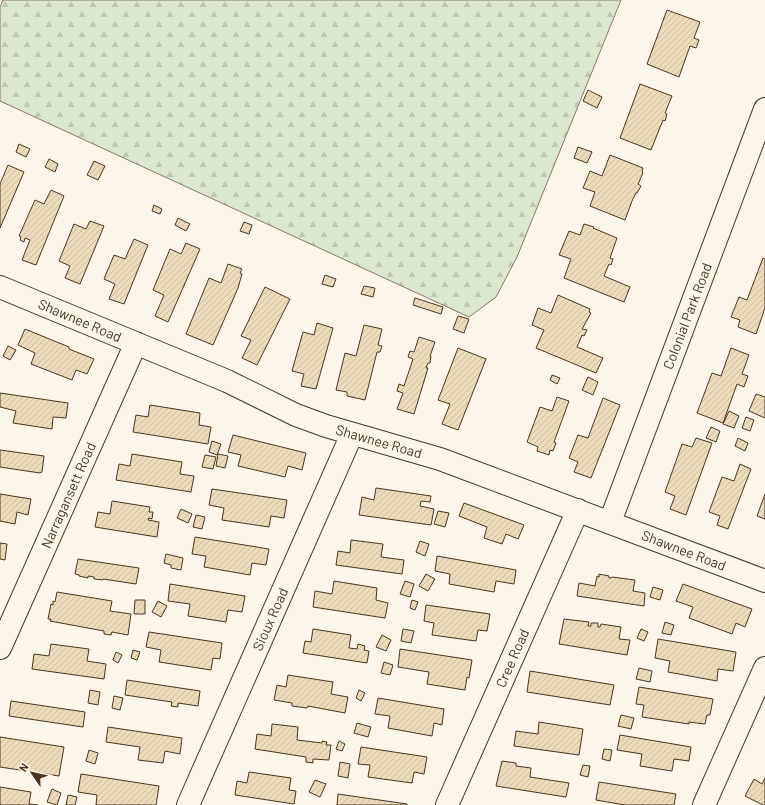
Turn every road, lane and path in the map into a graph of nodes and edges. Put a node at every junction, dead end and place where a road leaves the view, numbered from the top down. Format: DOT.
graph roads {
  1 [pos="765,109"];
  2 [pos="0,286"];
  3 [pos="136,343"];
  4 [pos="352,434"];
  5 [pos="578,510"];
  6 [pos="610,522"];
  7 [pos="765,581"];
  8 [pos="0,648"];
  9 [pos="765,668"];
  10 [pos="188,805"];
  11 [pos="446,805"];
  12 [pos="704,805"];
  1 -- 6 [label="street, Colonial Park Road"];
  2 -- 3 [label="street, Shawnee Road"];
  3 -- 4 [label="street, Shawnee Road"];
  3 -- 8 [label="street, Narragansett Road"];
  4 -- 5 [label="street, Shawnee Road"];
  4 -- 10 [label="street, Sioux Road"];
  5 -- 6 [label="street, Shawnee Road"];
  5 -- 11 [label="street, Cree Road"];
  6 -- 7 [label="street, Shawnee Road"];
  9 -- 12 [label="street"];
}
